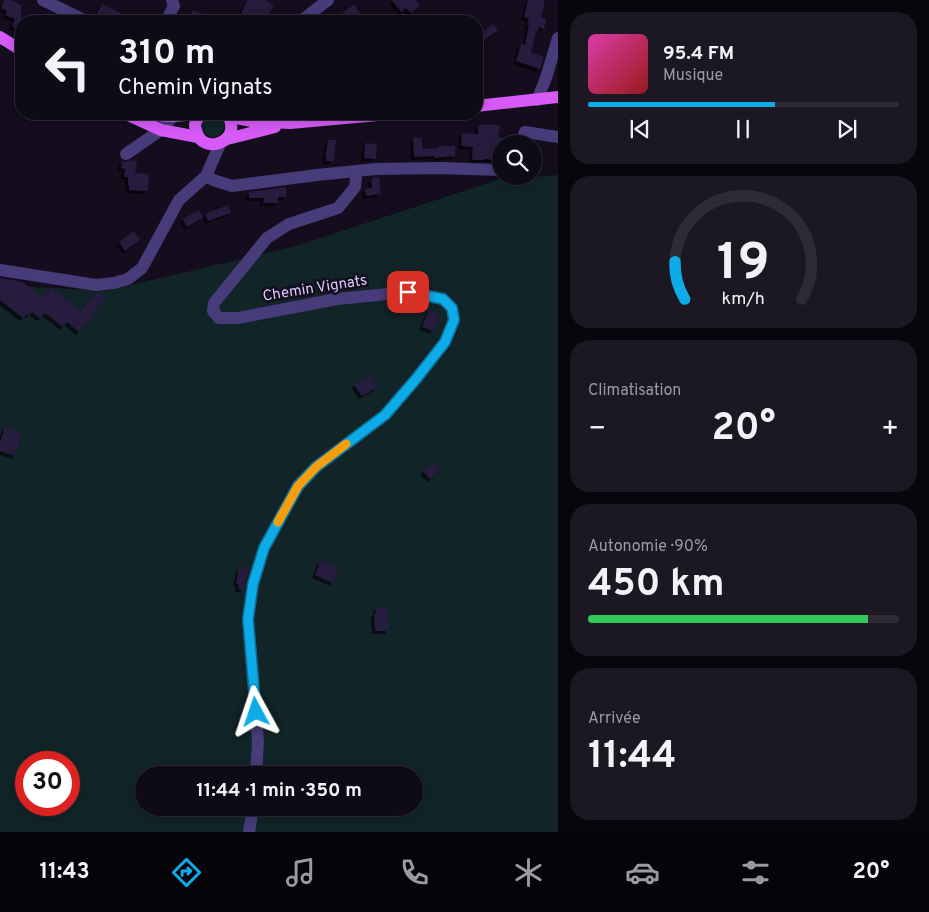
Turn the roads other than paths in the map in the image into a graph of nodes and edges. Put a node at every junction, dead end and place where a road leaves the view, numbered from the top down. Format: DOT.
graph roads {
  1 [pos="42,0"];
  2 [pos="172,0"];
  3 [pos="328,0"];
  4 [pos="73,15"];
  5 [pos="169,15"];
  6 [pos="309,15"];
  7 [pos="0,37"];
  8 [pos="558,38"];
  9 [pos="15,46"];
  10 [pos="558,97"];
  11 [pos="536,100"];
  12 [pos="483,105"];
  13 [pos="139,120"];
  14 [pos="170,120"];
  15 [pos="197,120"];
  16 [pos="230,120"];
  17 [pos="248,120"];
  18 [pos="323,120"];
  19 [pos="290,123"];
  20 [pos="161,130"];
  21 [pos="524,135"];
  22 [pos="558,137"];
  23 [pos="201,139"];
  24 [pos="223,141"];
  25 [pos="126,154"];
  26 [pos="492,170"];
  27 [pos="355,172"];
  28 [pos="208,173"];
  29 [pos="0,270"];
  30 [pos="257,766"];
  31 [pos="252,816"];
  32 [pos="249,832"];
  1 -- 4 [label="street"];
  2 -- 5 [label="street"];
  3 -- 6 [label="street"];
  7 -- 9 [label="main road"];
  8 -- 11 [label="street"];
  10 -- 11 [label="main road"];
  11 -- 12 [label="main road"];
  13 -- 20 [label="main road"];
  14 -- 20 [label="street"];
  15 -- 23 [label="main road"];
  16 -- 24 [label="main road"];
  17 -- 19 [label="main road"];
  18 -- 19 [label="main road"];
  19 -- 24 [label="main road"];
  20 -- 23 [label="main road"];
  20 -- 25 [label="street"];
  21 -- 22 [label="street"];
  23 -- 24 [label="main road"];
  23 -- 28 [label="street"];
  24 -- 28 [label="street"];
  26 -- 27 [label="street"];
  27 -- 28 [label="street"];
  27 -- 30 [label="street, Chemin Vignats"];
  28 -- 29 [label="street"];
  31 -- 32 [label="street"];
}
